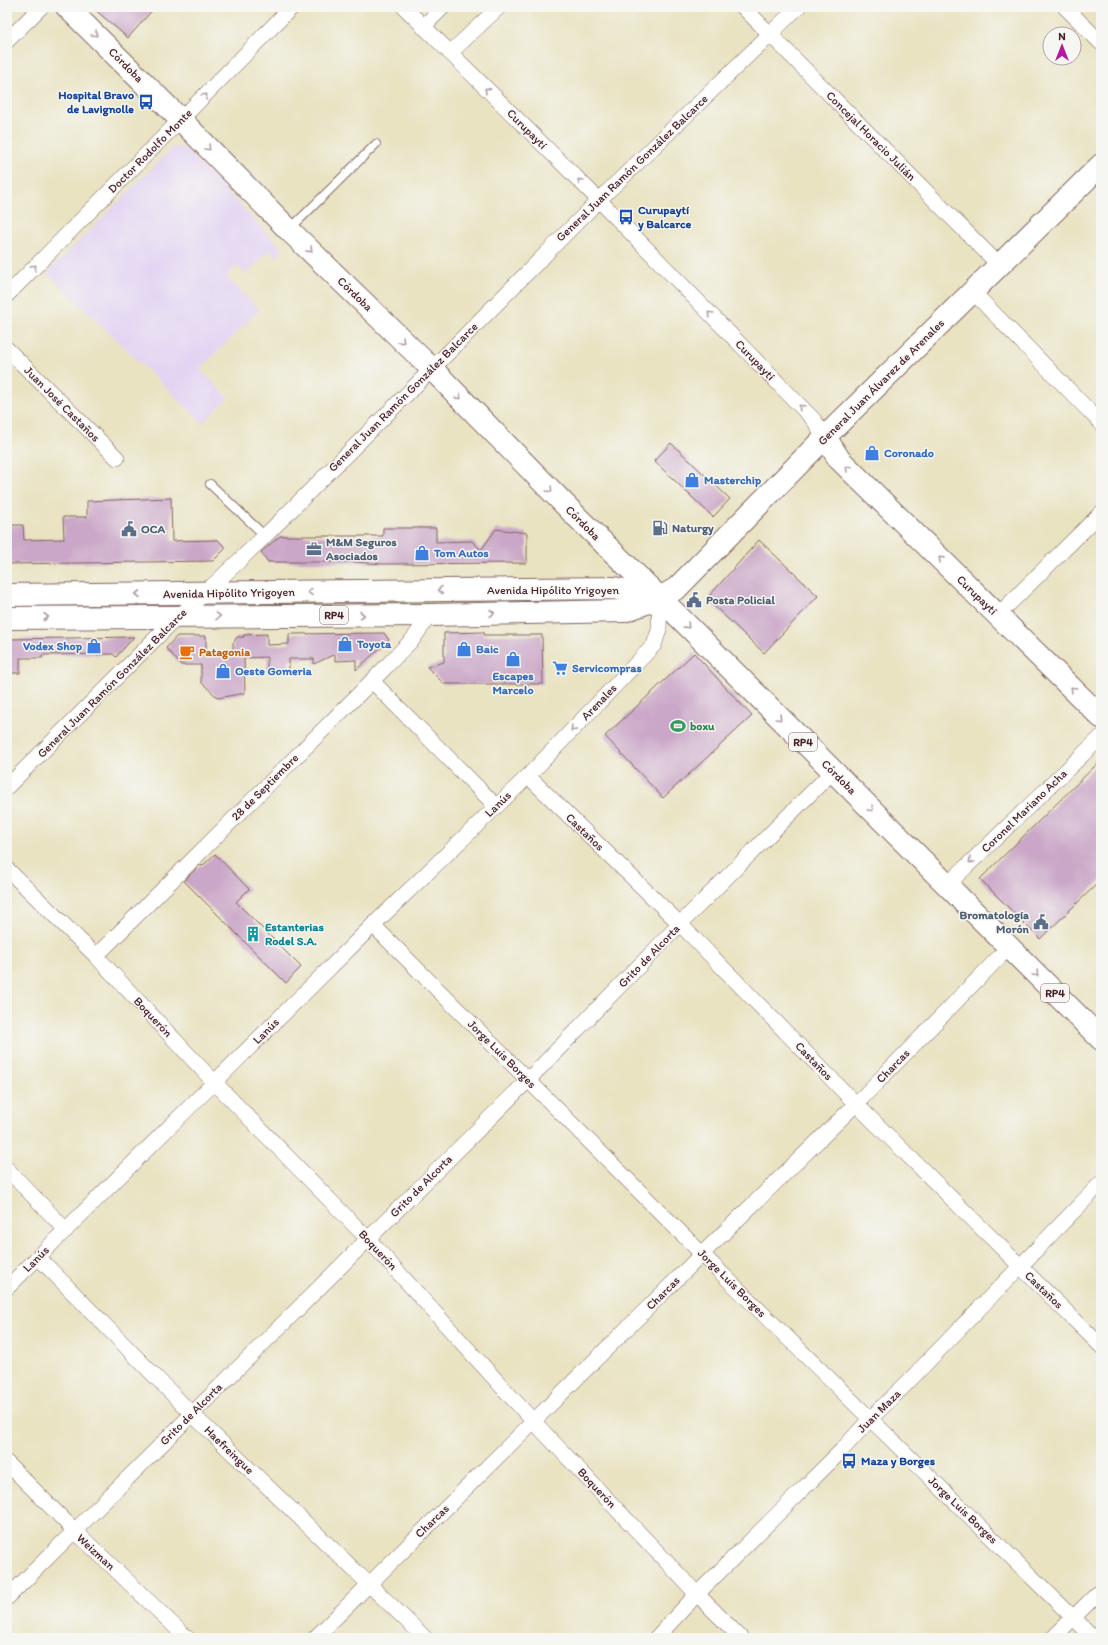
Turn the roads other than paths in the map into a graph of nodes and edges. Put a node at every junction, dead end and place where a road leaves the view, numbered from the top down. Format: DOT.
graph roads {
  1 [pos="41,7"];
  2 [pos="67,7"];
  3 [pos="292,7"];
  4 [pos="404,7"];
  5 [pos="443,7"];
  6 [pos="499,7"];
  7 [pos="743,7"];
  8 [pos="798,7"];
  9 [pos="1065,7"];
  10 [pos="424,26"];
  11 [pos="771,34"];
  12 [pos="7,41"];
  13 [pos="1101,43"];
  14 [pos="450,53"];
  15 [pos="181,120"];
  16 [pos="376,144"];
  17 [pos="1101,166"];
  18 [pos="598,200"];
  19 [pos="289,230"];
  20 [pos="999,265"];
  21 [pos="972,291"];
  22 [pos="7,295"];
  23 [pos="7,349"];
  24 [pos="432,369"];
  25 [pos="1101,423"];
  26 [pos="825,437"];
  27 [pos="117,458"];
  28 [pos="210,484"];
  29 [pos="1101,513"];
  30 [pos="264,536"];
  31 [pos="205,593"];
  32 [pos="7,594"];
  33 [pos="660,598"];
  34 [pos="430,614"];
  35 [pos="998,616"];
  36 [pos="178,617"];
  37 [pos="7,618"];
  38 [pos="372,681"];
  39 [pos="1101,717"];
  40 [pos="1101,737"];
  41 [pos="833,772"];
  42 [pos="528,776"];
  43 [pos="7,786"];
  44 [pos="496,806"];
  45 [pos="7,868"];
  46 [pos="947,885"];
  47 [pos="680,924"];
  48 [pos="373,925"];
  49 [pos="1009,947"];
  50 [pos="96,956"];
  51 [pos="1101,1039"];
  52 [pos="528,1080"];
  53 [pos="214,1082"];
  54 [pos="856,1104"];
  55 [pos="7,1169"];
  56 [pos="1101,1183"];
  57 [pos="66,1230"];
  58 [pos="368,1239"];
  59 [pos="702,1254"];
  60 [pos="38,1257"];
  61 [pos="1019,1266"];
  62 [pos="7,1288"];
  63 [pos="1101,1346"];
  64 [pos="192,1414"];
  65 [pos="870,1419"];
  66 [pos="534,1422"];
  67 [pos="7,1463"];
  68 [pos="74,1530"];
  69 [pos="368,1584"];
  70 [pos="1101,1590"];
  71 [pos="697,1594"];
  72 [pos="7,1598"];
  73 [pos="1074,1618"];
  74 [pos="187,1638"];
  75 [pos="315,1638"];
  76 [pos="425,1638"];
  77 [pos="656,1638"];
  78 [pos="741,1638"];
  79 [pos="1053,1638"];
  80 [pos="1094,1638"];
  1 -- 12 [label="street"];
  2 -- 15 [label="main road, Córdoba, one-way"];
  15 -- 3 [label="street, Doctor Rodolfo Monte, one-way"];
  4 -- 10 [label="street, Curupaytí"];
  5 -- 10 [label="street"];
  6 -- 14 [label="street"];
  7 -- 11 [label="street, Concejal Horacio Julián"];
  8 -- 11 [label="street, General Juan Ramón González Balcarce"];
  9 -- 13 [label="street"];
  10 -- 14 [label="street, Curupaytí"];
  11 -- 18 [label="street, General Juan Ramón González Balcarce"];
  11 -- 20 [label="street, Concejal Horacio Julián"];
  18 -- 14 [label="street, Curupaytí, one-way"];
  15 -- 19 [label="main road, Córdoba, one-way"];
  22 -- 15 [label="street, Doctor Rodolfo Monte, one-way"];
  16 -- 19 [label="lane"];
  17 -- 20 [label="main road, General Juan Álvarez de Arenales"];
  18 -- 24 [label="street, General Juan Ramón González Balcarce"];
  26 -- 18 [label="street, Curupaytí, one-way"];
  19 -- 24 [label="main road, Córdoba, one-way"];
  20 -- 21 [label="main road, General Juan Álvarez de Arenales"];
  21 -- 25 [label="street"];
  21 -- 26 [label="main road, General Juan Álvarez de Arenales"];
  23 -- 27 [label="street, Juan José Castaños"];
  24 -- 30 [label="street, General Juan Ramón González Balcarce"];
  24 -- 33 [label="main road, Córdoba, one-way"];
  26 -- 33 [label="main road, General Juan Álvarez de Arenales / RP4"];
  35 -- 26 [label="main road, Curupaytí, one-way"];
  28 -- 30 [label="lane"];
  29 -- 35 [label="street"];
  30 -- 31 [label="street, General Juan Ramón González Balcarce"];
  31 -- 32 [label="main road, Avenida Hipólito Yrigoyen / RP4, one-way"];
  33 -- 31 [label="main road, Avenida Hipólito Yrigoyen / RP4, one-way"];
  31 -- 36 [label="street, General Juan Ramón González Balcarce"];
  34 -- 33 [label="main road, Avenida Hipólito Yrigoyen / RP4, one-way"];
  33 -- 41 [label="main road, Córdoba / RP4, one-way"];
  33 -- 42 [label="street, Arenales, one-way"];
  36 -- 34 [label="main road, Avenida Hipólito Yrigoyen / RP4, one-way"];
  34 -- 38 [label="street, 28 de Septiembre"];
  39 -- 35 [label="main road, Curupaytí, one-way"];
  37 -- 36 [label="main road, Avenida Hipólito Yrigoyen / RP4, one-way"];
  36 -- 43 [label="street, General Juan Ramón González Balcarce"];
  38 -- 44 [label="street"];
  38 -- 50 [label="street, 28 de Septiembre"];
  40 -- 46 [label="street, Coronel Mariano Acha, one-way"];
  41 -- 46 [label="main road, Córdoba / RP4, one-way"];
  41 -- 47 [label="street, Grito de Alcorta"];
  42 -- 44 [label="street, Lanús"];
  42 -- 47 [label="street, Castaños"];
  44 -- 48 [label="street, Lanús"];
  45 -- 50 [label="street, Boquerón"];
  46 -- 49 [label="main road, Córdoba / RP4"];
  47 -- 52 [label="street, Grito de Alcorta"];
  47 -- 54 [label="street, Castaños"];
  48 -- 52 [label="street, Jorge Luis Borges"];
  48 -- 53 [label="street, Lanús"];
  49 -- 51 [label="main road, Córdoba / RP4, one-way"];
  49 -- 54 [label="street, Charcas"];
  50 -- 53 [label="street, Boquerón"];
  52 -- 58 [label="street, Grito de Alcorta"];
  52 -- 59 [label="street, Jorge Luis Borges"];
  53 -- 57 [label="street, Lanús"];
  53 -- 58 [label="street, Boquerón"];
  54 -- 59 [label="street, Charcas"];
  54 -- 61 [label="street, Castaños"];
  55 -- 57 [label="street"];
  56 -- 61 [label="street, Juan Maza"];
  57 -- 60 [label="street, Lanús"];
  58 -- 64 [label="street, Grito de Alcorta"];
  58 -- 66 [label="street, Boquerón"];
  59 -- 65 [label="street, Jorge Luis Borges"];
  59 -- 66 [label="street, Charcas"];
  60 -- 62 [label="street, Lanús"];
  60 -- 64 [label="street, Haefreingue"];
  61 -- 63 [label="street, Castaños"];
  61 -- 65 [label="street, Juan Maza"];
  64 -- 68 [label="street, Grito de Alcorta"];
  64 -- 69 [label="street, Haefreingue"];
  65 -- 71 [label="street, Juan Maza"];
  65 -- 73 [label="street, Jorge Luis Borges"];
  66 -- 69 [label="street, Charcas"];
  66 -- 71 [label="street, Boquerón"];
  67 -- 68 [label="street, Weizman"];
  68 -- 72 [label="street, Grito de Alcorta"];
  68 -- 74 [label="street, Weizman"];
  69 -- 75 [label="street, Charcas"];
  69 -- 76 [label="street, Haefreingue"];
  70 -- 73 [label="street"];
  71 -- 77 [label="street, Juan Maza"];
  71 -- 78 [label="street, Boquerón"];
  73 -- 79 [label="street"];
  73 -- 80 [label="street, Jorge Luis Borges"];
}
